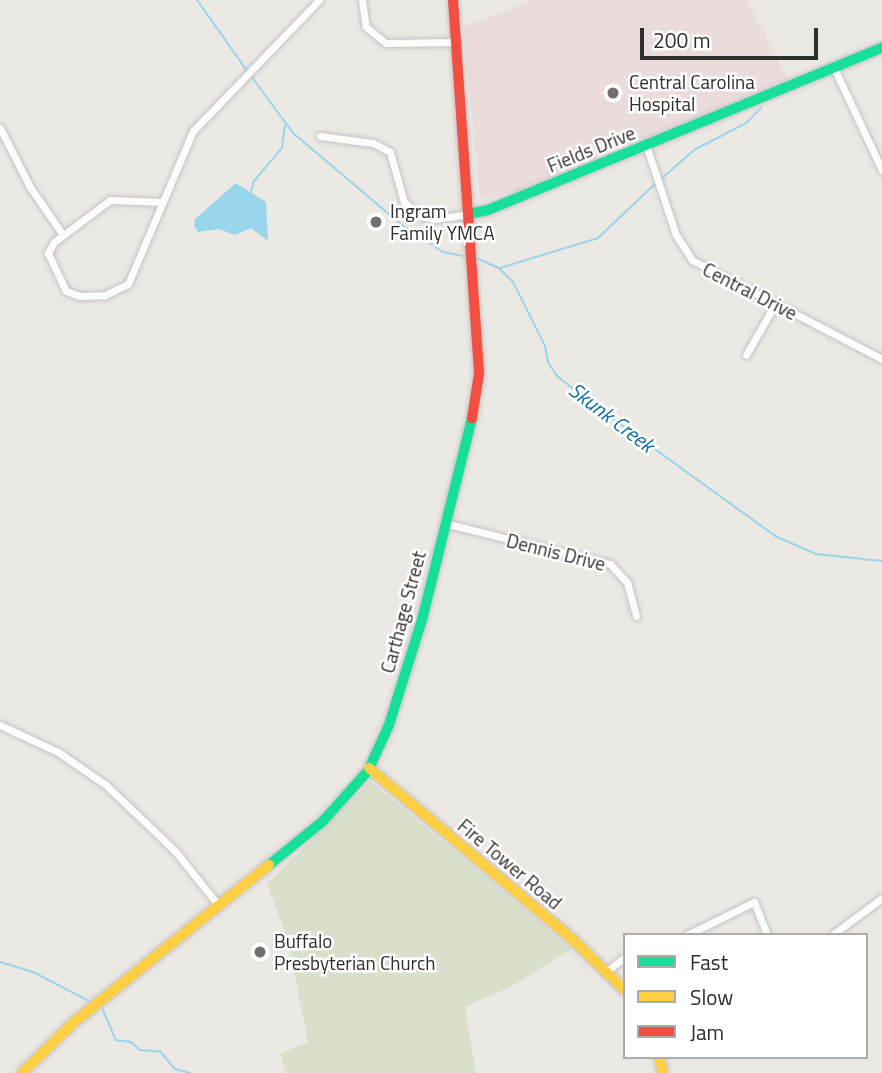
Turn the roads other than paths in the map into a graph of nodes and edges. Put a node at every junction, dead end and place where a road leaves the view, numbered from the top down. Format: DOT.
graph roads {
  1 [pos="319,0"];
  2 [pos="362,0"];
  3 [pos="453,0"];
  4 [pos="456,42"];
  5 [pos="882,48"];
  6 [pos="834,68"];
  7 [pos="0,128"];
  8 [pos="320,135"];
  9 [pos="646,145"];
  10 [pos="882,170"];
  11 [pos="163,202"];
  12 [pos="468,214"];
  13 [pos="63,235"];
  14 [pos="775,304"];
  15 [pos="747,355"];
  16 [pos="882,359"];
  17 [pos="444,523"];
  18 [pos="636,616"];
  19 [pos="0,725"];
  20 [pos="369,768"];
  21 [pos="882,898"];
  22 [pos="219,906"];
  23 [pos="691,933"];
  24 [pos="766,933"];
  25 [pos="835,933"];
  26 [pos="623,959"];
  27 [pos="607,971"];
  28 [pos="623,988"];
  29 [pos="22,1073"];
  1 -- 11 [label="street"];
  2 -- 4 [label="street"];
  3 -- 4 [label="main road, Carthage Street"];
  4 -- 12 [label="main road, Carthage Street"];
  5 -- 6 [label="main road, Fields Drive"];
  6 -- 9 [label="main road, Fields Drive"];
  6 -- 10 [label="street"];
  7 -- 13 [label="street"];
  8 -- 12 [label="street"];
  9 -- 12 [label="main road, Fields Drive"];
  9 -- 14 [label="street, Central Drive"];
  11 -- 13 [label="street"];
  11 -- 13 [label="street"];
  12 -- 17 [label="main road, Carthage Street"];
  14 -- 15 [label="street"];
  14 -- 16 [label="street, Central Drive"];
  17 -- 18 [label="street, Dennis Drive"];
  17 -- 20 [label="main road, Carthage Street"];
  19 -- 22 [label="street"];
  20 -- 22 [label="main road, Carthage Street"];
  20 -- 27 [label="main road, Fire Tower Road"];
  21 -- 25 [label="street"];
  22 -- 29 [label="main road, Carthage Street"];
  23 -- 24 [label="street"];
  26 -- 27 [label="street"];
  27 -- 28 [label="main road, Fire Tower Road"];
}
